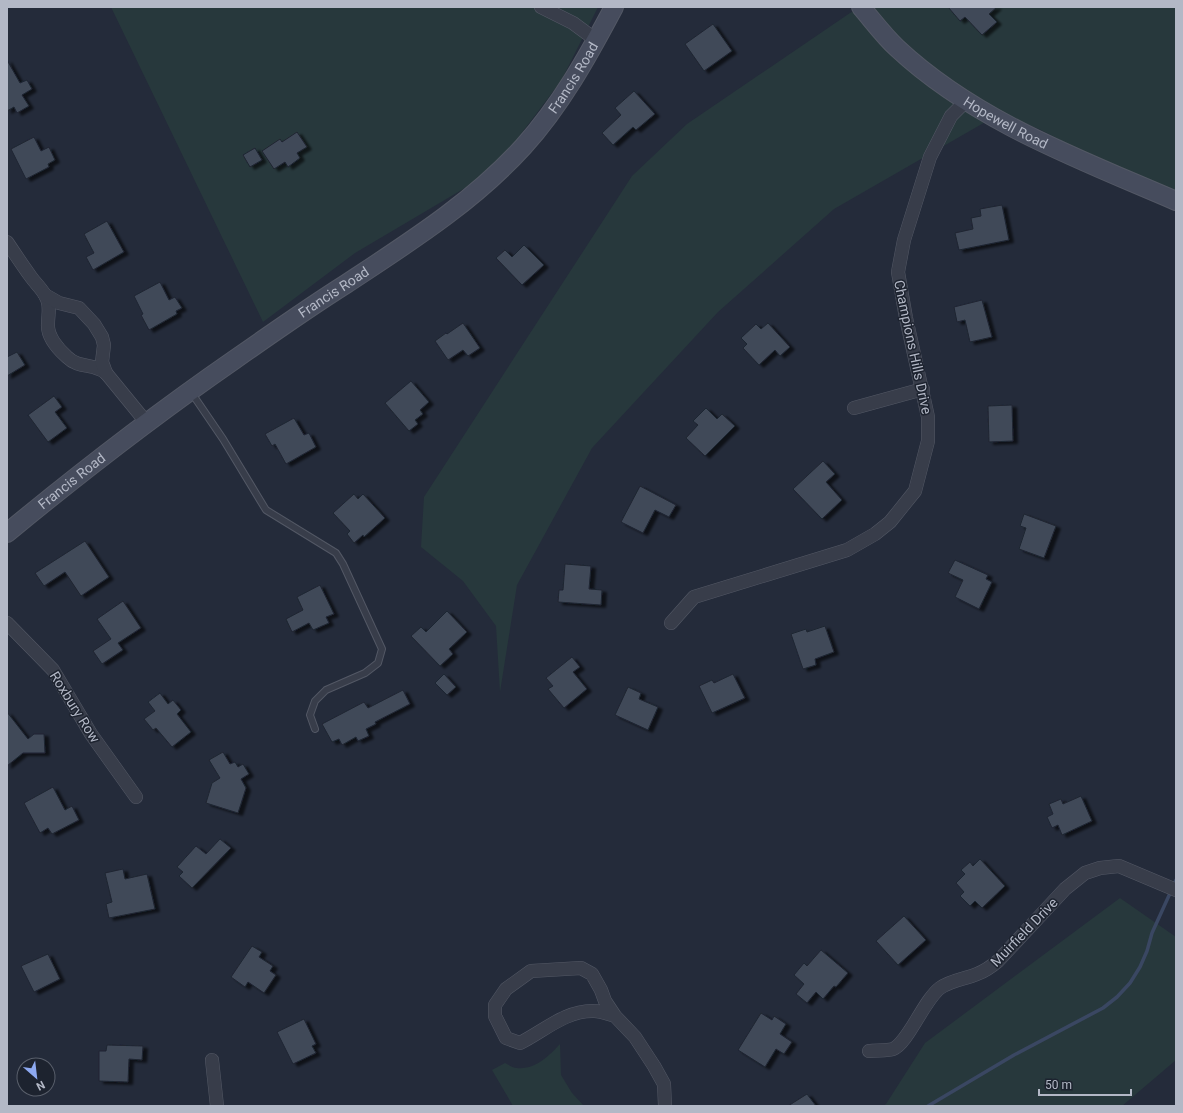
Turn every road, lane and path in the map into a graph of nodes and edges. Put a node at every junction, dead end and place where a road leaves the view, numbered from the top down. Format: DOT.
graph roads {
  1 [pos="541,7"];
  2 [pos="614,7"];
  3 [pos="861,7"];
  4 [pos="596,40"];
  5 [pos="967,100"];
  6 [pos="1176,201"];
  7 [pos="7,242"];
  8 [pos="45,295"];
  9 [pos="106,373"];
  10 [pos="923,389"];
  11 [pos="190,390"];
  12 [pos="854,408"];
  13 [pos="146,422"];
  14 [pos="7,533"];
  15 [pos="7,623"];
  16 [pos="671,623"];
  17 [pos="314,729"];
  18 [pos="136,798"];
  19 [pos="1176,890"];
  20 [pos="615,1016"];
  21 [pos="869,1051"];
  22 [pos="212,1060"];
  23 [pos="216,1106"];
  24 [pos="665,1106"];
  1 -- 4 [label="street"];
  2 -- 4 [label="street, Francis Road"];
  3 -- 5 [label="street, Hopewell Road"];
  4 -- 11 [label="street, Francis Road"];
  5 -- 6 [label="street, Hopewell Road"];
  5 -- 10 [label="street, Champions Hills Drive"];
  7 -- 8 [label="street"];
  8 -- 9 [label="street"];
  8 -- 9 [label="street"];
  9 -- 13 [label="street"];
  10 -- 12 [label="street"];
  10 -- 16 [label="street, Champions Hills Drive"];
  11 -- 13 [label="street, Francis Road"];
  11 -- 17 [label="lane"];
  13 -- 14 [label="street, Francis Road"];
  15 -- 18 [label="street, Roxbury Row"];
  19 -- 21 [label="street, Muirfield Drive"];
  20 -- 20 [label="street"];
  20 -- 24 [label="street"];
  22 -- 23 [label="street"];
}
